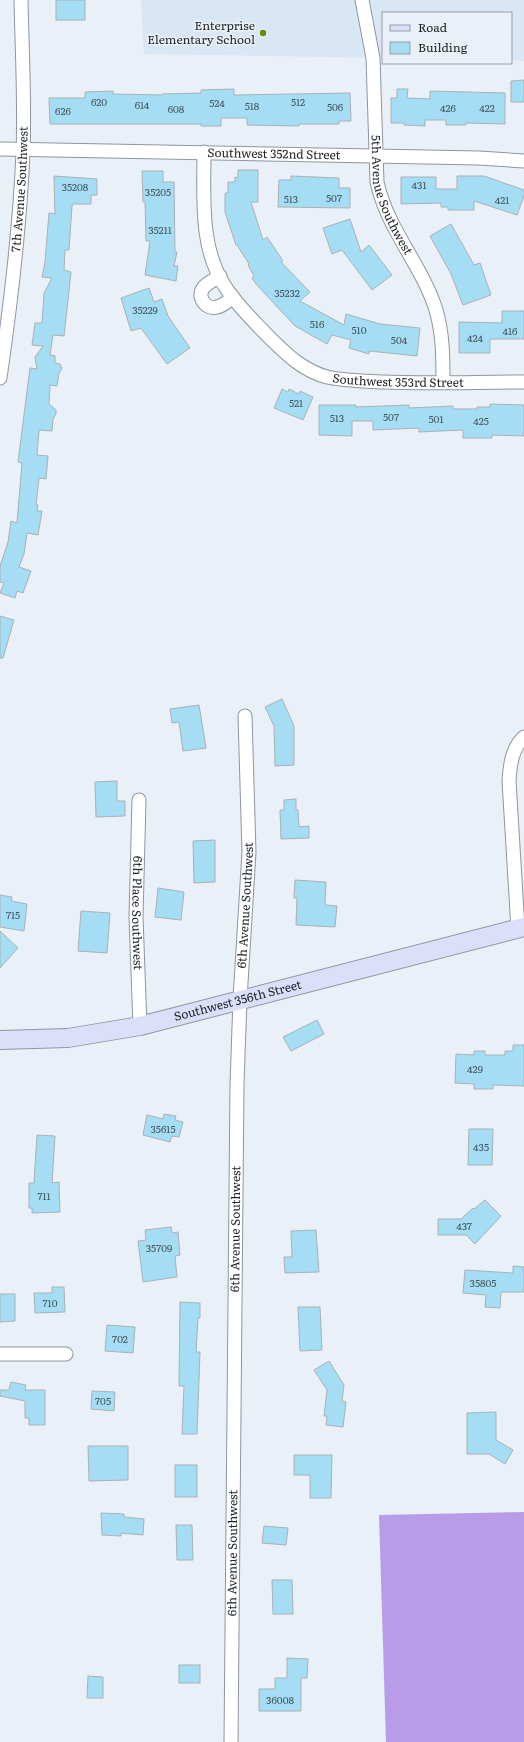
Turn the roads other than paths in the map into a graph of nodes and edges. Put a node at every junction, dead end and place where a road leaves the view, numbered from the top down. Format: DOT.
graph roads {
  1 [pos="21,0"];
  2 [pos="362,0"];
  3 [pos="0,150"];
  4 [pos="23,150"];
  5 [pos="204,152"];
  6 [pos="376,156"];
  7 [pos="524,161"];
  8 [pos="220,276"];
  9 [pos="233,297"];
  10 [pos="3,343"];
  11 [pos="0,378"];
  12 [pos="444,382"];
  13 [pos="524,382"];
  14 [pos="245,716"];
  15 [pos="524,737"];
  16 [pos="139,800"];
  17 [pos="521,928"];
  18 [pos="240,999"];
  19 [pos="140,1026"];
  20 [pos="0,1040"];
  21 [pos="0,1354"];
  22 [pos="66,1354"];
  23 [pos="231,1742"];
  1 -- 4 [label="street, 7th Avenue Southwest"];
  2 -- 6 [label="street, 5th Avenue Southwest"];
  3 -- 4 [label="street, Southwest 352nd Street"];
  4 -- 5 [label="street, Southwest 352nd Street"];
  4 -- 10 [label="street, 7th Avenue Southwest"];
  5 -- 6 [label="street, Southwest 352nd Street"];
  5 -- 8 [label="street"];
  6 -- 7 [label="street, Southwest 352nd Street"];
  6 -- 12 [label="street, 5th Avenue Southwest"];
  8 -- 9 [label="street"];
  8 -- 9 [label="street"];
  9 -- 12 [label="street, Southwest 353rd Street"];
  10 -- 11 [label="street, 7th Avenue Southwest"];
  12 -- 13 [label="street, Southwest 353rd Street"];
  14 -- 18 [label="street, 6th Avenue Southwest"];
  15 -- 17 [label="street"];
  16 -- 19 [label="street, 6th Place Southwest"];
  17 -- 18 [label="main road, Southwest 356th Street"];
  18 -- 19 [label="main road, Southwest 356th Street"];
  18 -- 23 [label="street, 6th Avenue Southwest"];
  19 -- 20 [label="main road, Southwest 356th Street"];
  21 -- 22 [label="street"];
}
